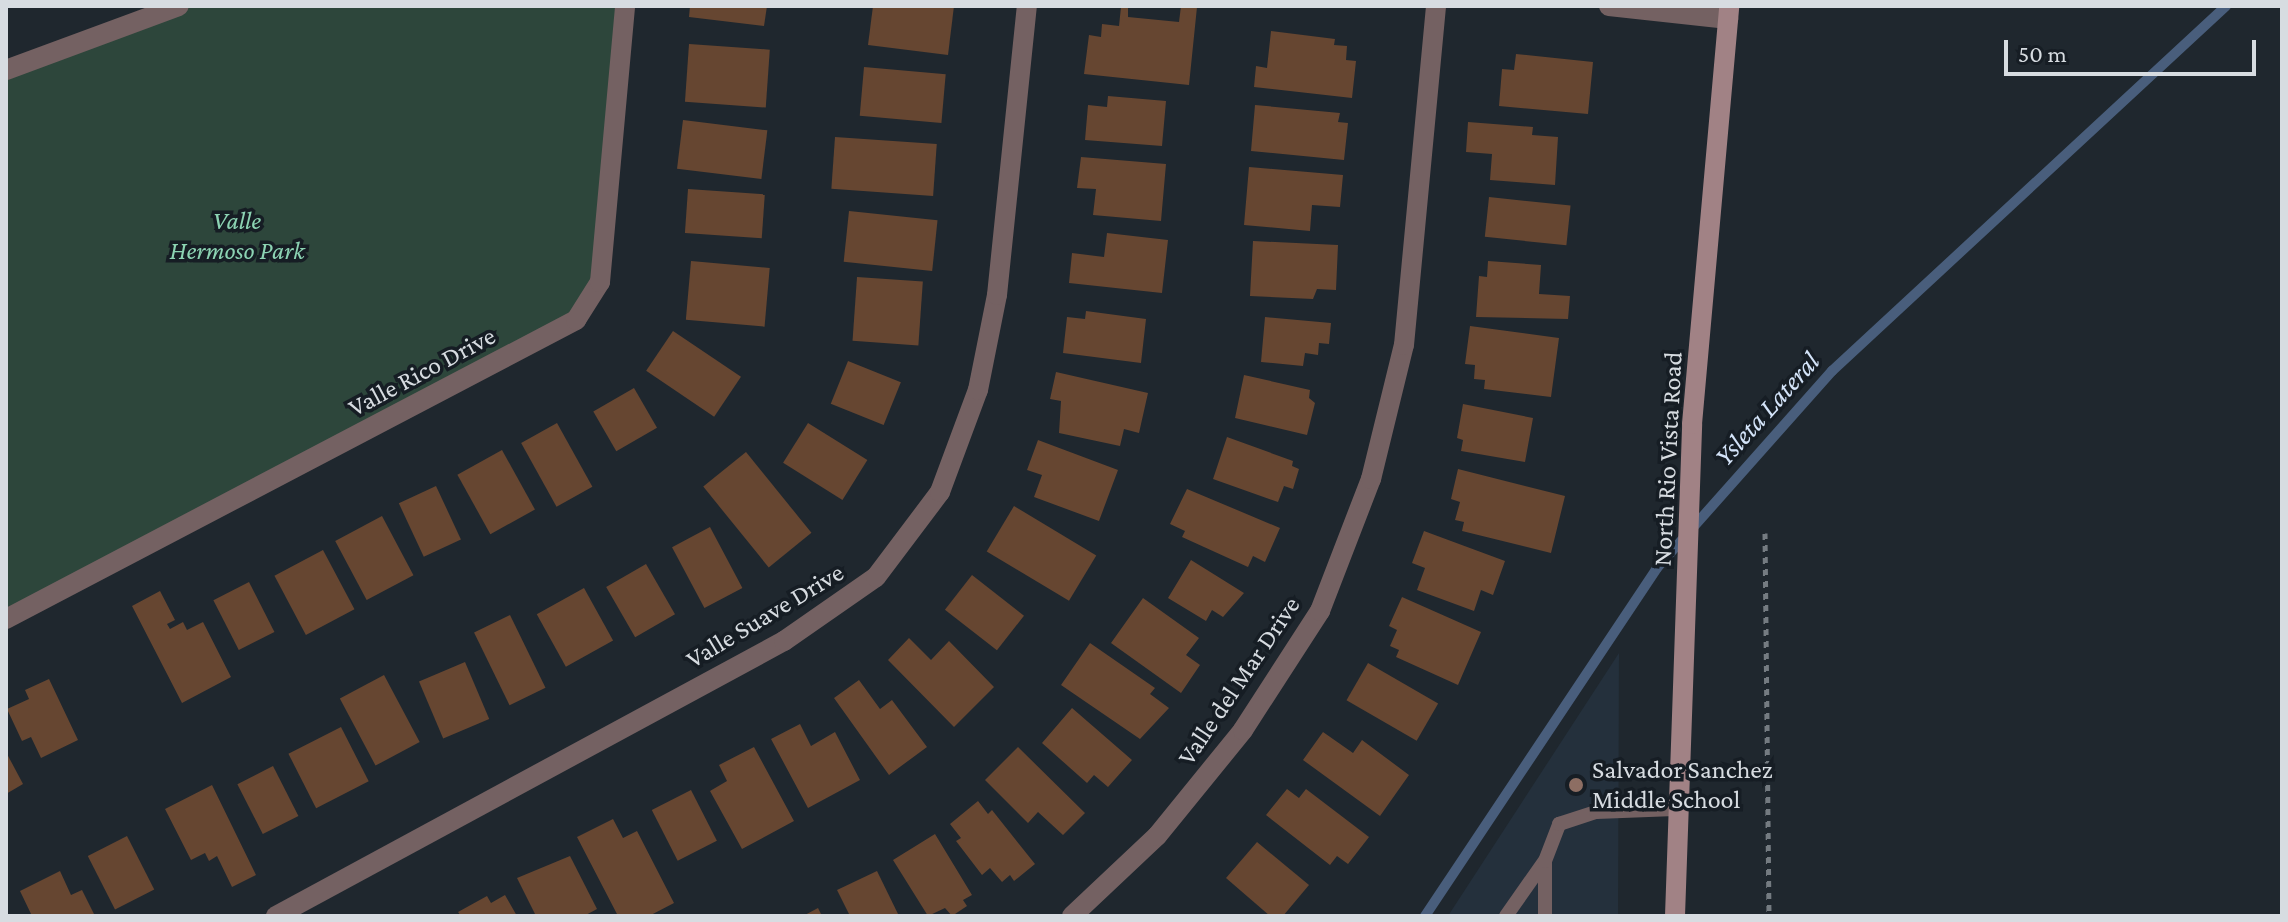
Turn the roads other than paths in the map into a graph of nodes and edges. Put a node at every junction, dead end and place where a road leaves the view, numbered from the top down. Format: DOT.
graph roads {
  1 [pos="179,6"];
  2 [pos="625,6"];
  3 [pos="1027,6"];
  4 [pos="1436,6"];
  5 [pos="1609,6"];
  6 [pos="1729,13"];
  7 [pos="6,70"];
  8 [pos="6,619"];
  9 [pos="1675,809"];
  10 [pos="1545,861"];
  11 [pos="276,916"];
  12 [pos="1072,916"];
  13 [pos="1506,916"];
  14 [pos="1545,916"];
  15 [pos="1675,916"];
  1 -- 7 [label="street"];
  2 -- 8 [label="street, Valle Rico Drive"];
  3 -- 11 [label="street, Valle Suave Drive"];
  4 -- 12 [label="street, Valle del Mar Drive"];
  5 -- 6 [label="street"];
  6 -- 9 [label="street, North Rio Vista Road"];
  9 -- 10 [label="lane"];
  9 -- 15 [label="street, North Rio Vista Road"];
  10 -- 13 [label="lane"];
  10 -- 14 [label="lane"];
}
